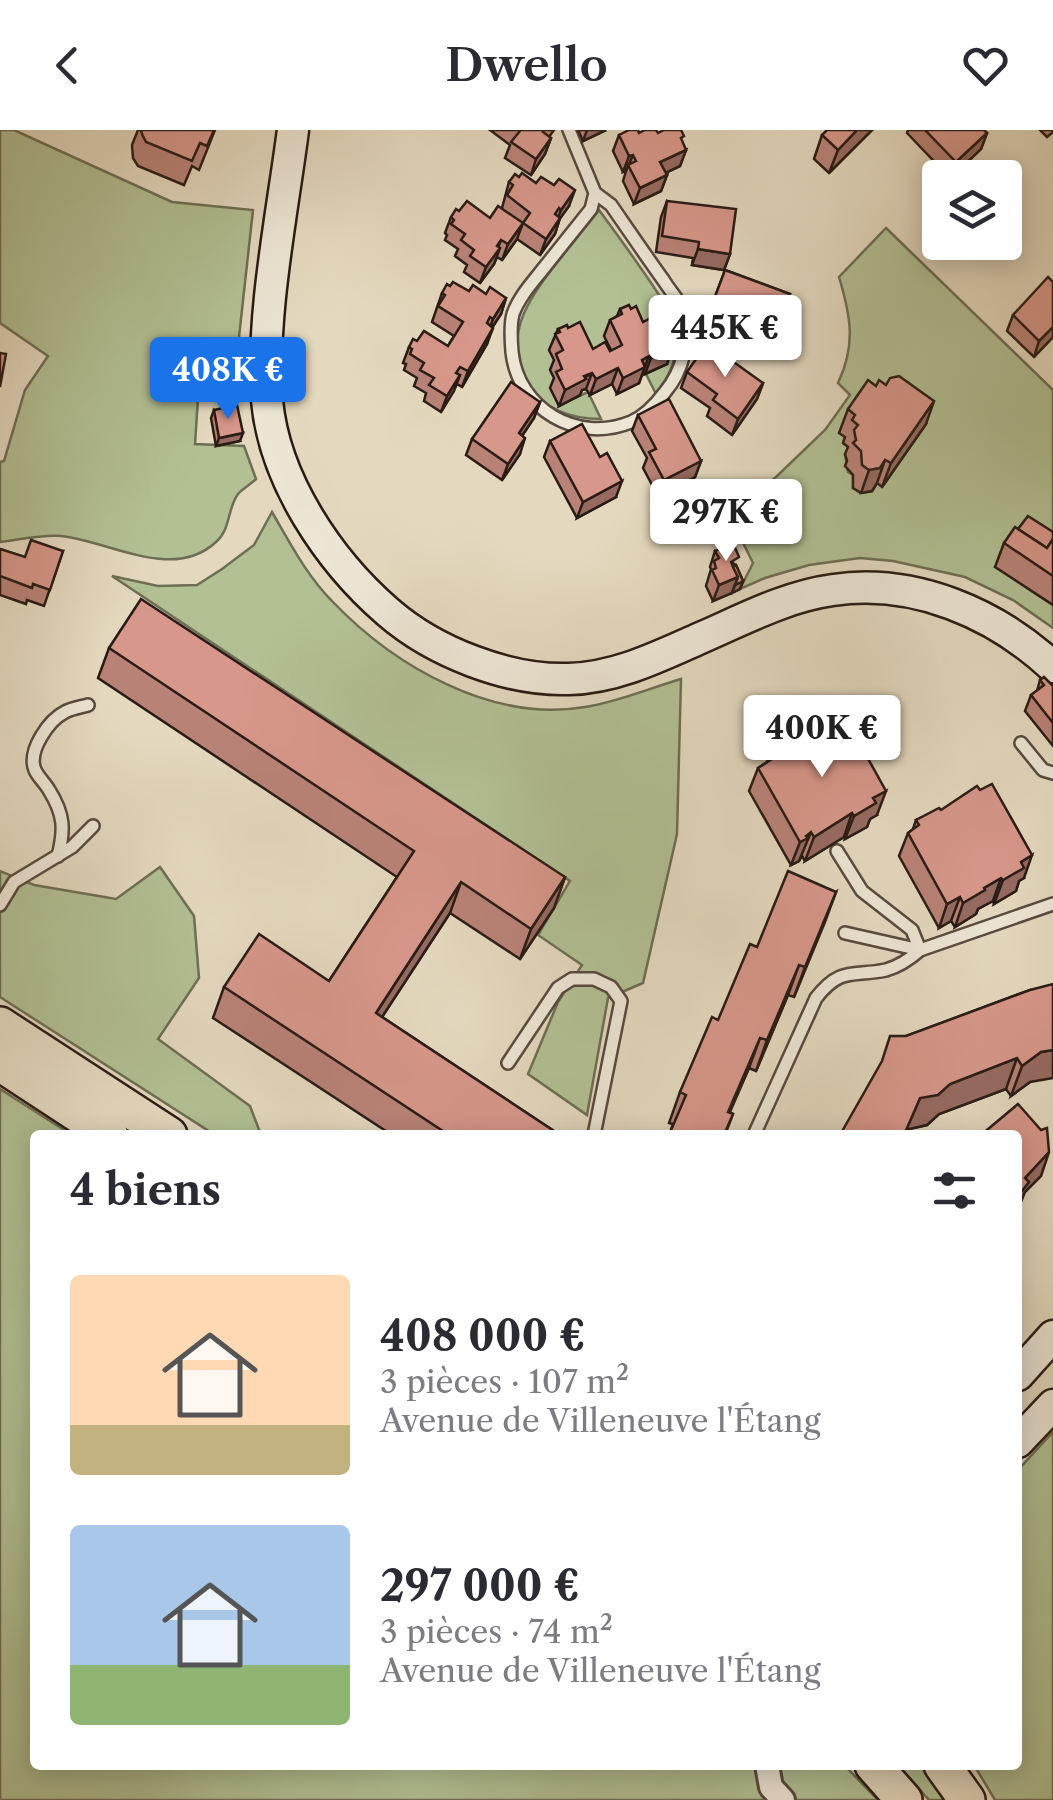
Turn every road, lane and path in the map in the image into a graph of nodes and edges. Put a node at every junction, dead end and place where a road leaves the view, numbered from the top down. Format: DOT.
graph roads {
  1 [pos="293,130"];
  2 [pos="569,130"];
  3 [pos="595,192"];
  4 [pos="1053,668"];
  5 [pos="88,705"];
  6 [pos="1021,742"];
  7 [pos="1053,774"];
  8 [pos="93,826"];
  9 [pos="837,851"];
  10 [pos="58,856"];
  11 [pos="0,904"];
  12 [pos="1053,904"];
  13 [pos="845,932"];
  14 [pos="920,950"];
  15 [pos="0,1025"];
  16 [pos="0,1062"];
  17 [pos="508,1063"];
  18 [pos="102,1130"];
  19 [pos="162,1130"];
  20 [pos="595,1130"];
  21 [pos="756,1130"];
  22 [pos="1053,1336"];
  23 [pos="1022,1371"];
  24 [pos="1053,1405"];
  25 [pos="1022,1438"];
  26 [pos="768,1770"];
  27 [pos="877,1770"];
  28 [pos="946,1770"];
  29 [pos="783,1800"];
  30 [pos="904,1800"];
  31 [pos="968,1800"];
  1 -- 4 [label="street"];
  2 -- 3 [label="lane"];
  3 -- 3 [label="lane"];
  5 -- 10 [label="lane"];
  6 -- 7 [label="lane"];
  8 -- 10 [label="lane"];
  9 -- 14 [label="lane"];
  10 -- 11 [label="lane"];
  12 -- 14 [label="lane"];
  13 -- 14 [label="lane"];
  14 -- 21 [label="lane"];
  15 -- 19 [label="main road"];
  16 -- 18 [label="main road"];
  17 -- 20 [label="lane"];
  22 -- 23 [label="street"];
  24 -- 25 [label="street"];
  26 -- 29 [label="street"];
  27 -- 30 [label="main road"];
  28 -- 31 [label="main road"];
}
